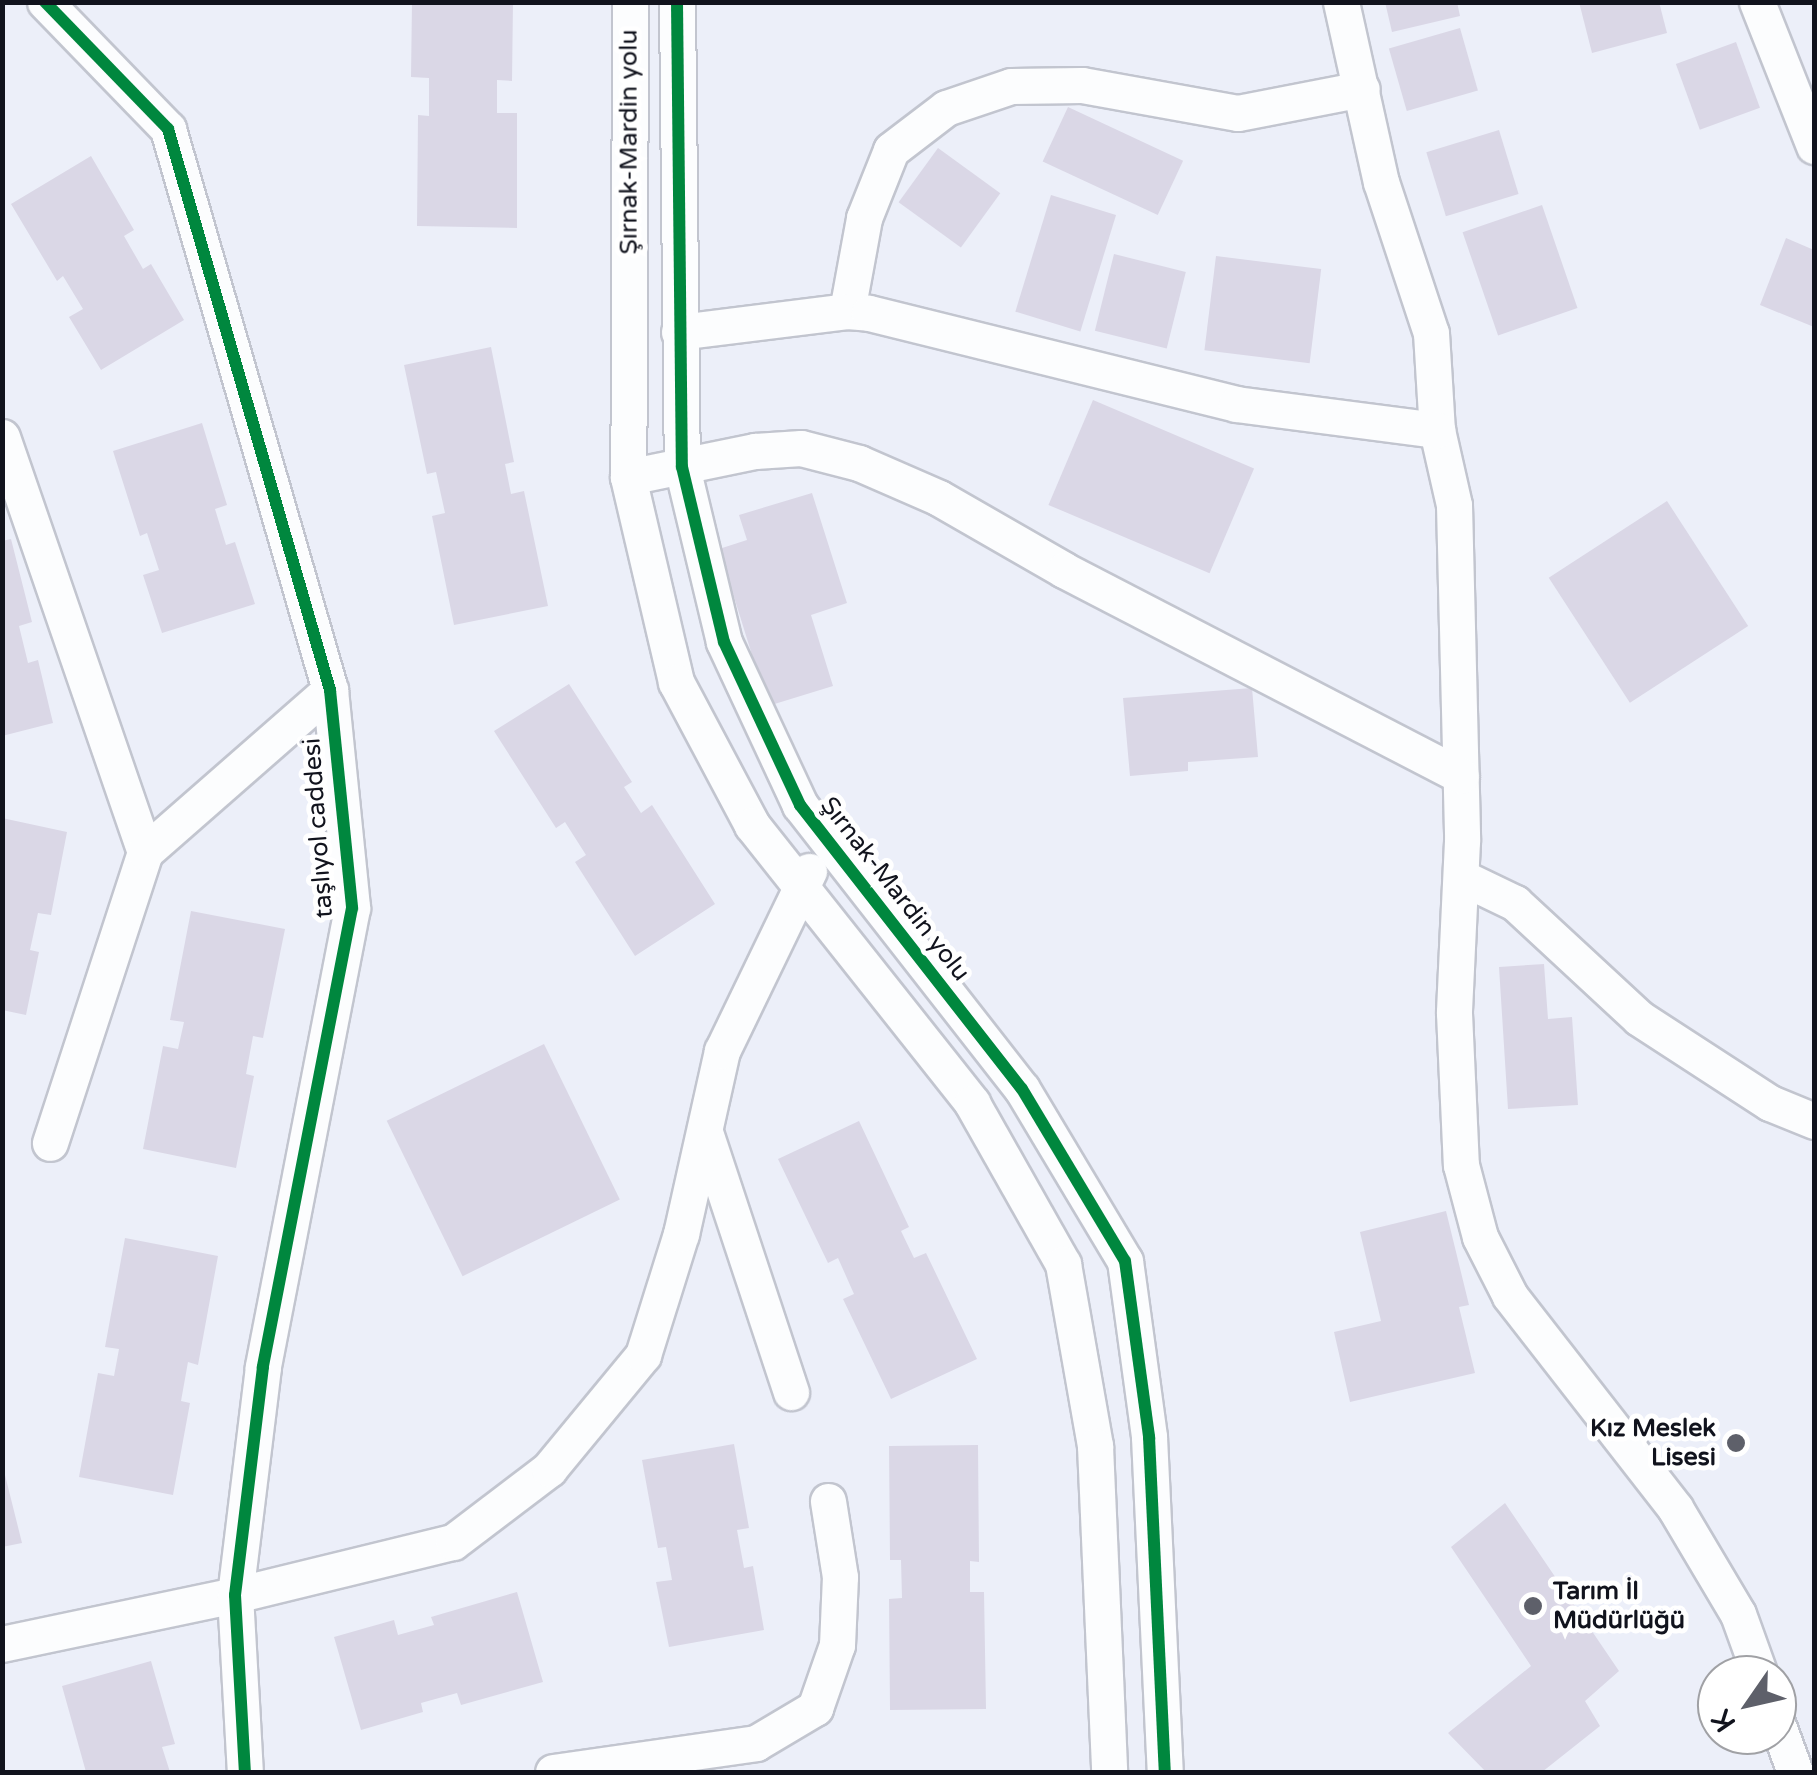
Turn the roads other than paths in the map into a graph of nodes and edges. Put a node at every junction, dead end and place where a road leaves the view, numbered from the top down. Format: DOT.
graph roads {
  1 [pos="45,2"];
  2 [pos="630,2"];
  3 [pos="677,2"];
  4 [pos="1341,2"];
  5 [pos="1757,2"];
  6 [pos="1362,90"];
  7 [pos="1814,146"];
  8 [pos="847,311"];
  9 [pos="679,332"];
  10 [pos="1437,430"];
  11 [pos="2,437"];
  12 [pos="682,466"];
  13 [pos="628,477"];
  14 [pos="330,690"];
  15 [pos="1461,776"];
  16 [pos="827,840"];
  17 [pos="145,852"];
  18 [pos="1461,877"];
  19 [pos="801,886"];
  20 [pos="1814,1121"];
  21 [pos="704,1131"];
  22 [pos="50,1143"];
  23 [pos="791,1392"];
  24 [pos="828,1501"];
  25 [pos="235,1595"];
  26 [pos="2,1644"];
  27 [pos="1753,1655"];
  28 [pos="244,1772"];
  29 [pos="553,1772"];
  30 [pos="1109,1772"];
  31 [pos="1165,1772"];
  1 -- 14 [label="street, taşlıyol caddesi"];
  2 -- 13 [label="street, Şırnak-Mardin yolu"];
  3 -- 9 [label="street, Şırnak-Mardin yolu"];
  4 -- 6 [label="street"];
  5 -- 7 [label="street"];
  6 -- 8 [label="street"];
  6 -- 10 [label="street"];
  8 -- 9 [label="street"];
  8 -- 10 [label="street"];
  9 -- 12 [label="street, Şırnak-Mardin yolu"];
  10 -- 15 [label="street"];
  11 -- 17 [label="street"];
  12 -- 13 [label="street"];
  12 -- 15 [label="street"];
  12 -- 16 [label="street, Şırnak-Mardin yolu"];
  13 -- 19 [label="street, Şırnak-Mardin yolu"];
  14 -- 17 [label="street"];
  14 -- 25 [label="street, taşlıyol caddesi"];
  15 -- 18 [label="street"];
  16 -- 19 [label="street"];
  16 -- 31 [label="street, Şırnak-Mardin yolu"];
  17 -- 22 [label="street"];
  18 -- 20 [label="street"];
  18 -- 27 [label="street"];
  19 -- 21 [label="street"];
  19 -- 30 [label="street, Şırnak-Mardin yolu"];
  21 -- 23 [label="street"];
  21 -- 25 [label="street"];
  24 -- 29 [label="street"];
  25 -- 26 [label="street"];
  25 -- 28 [label="street, taşlıyol caddesi"];
}
